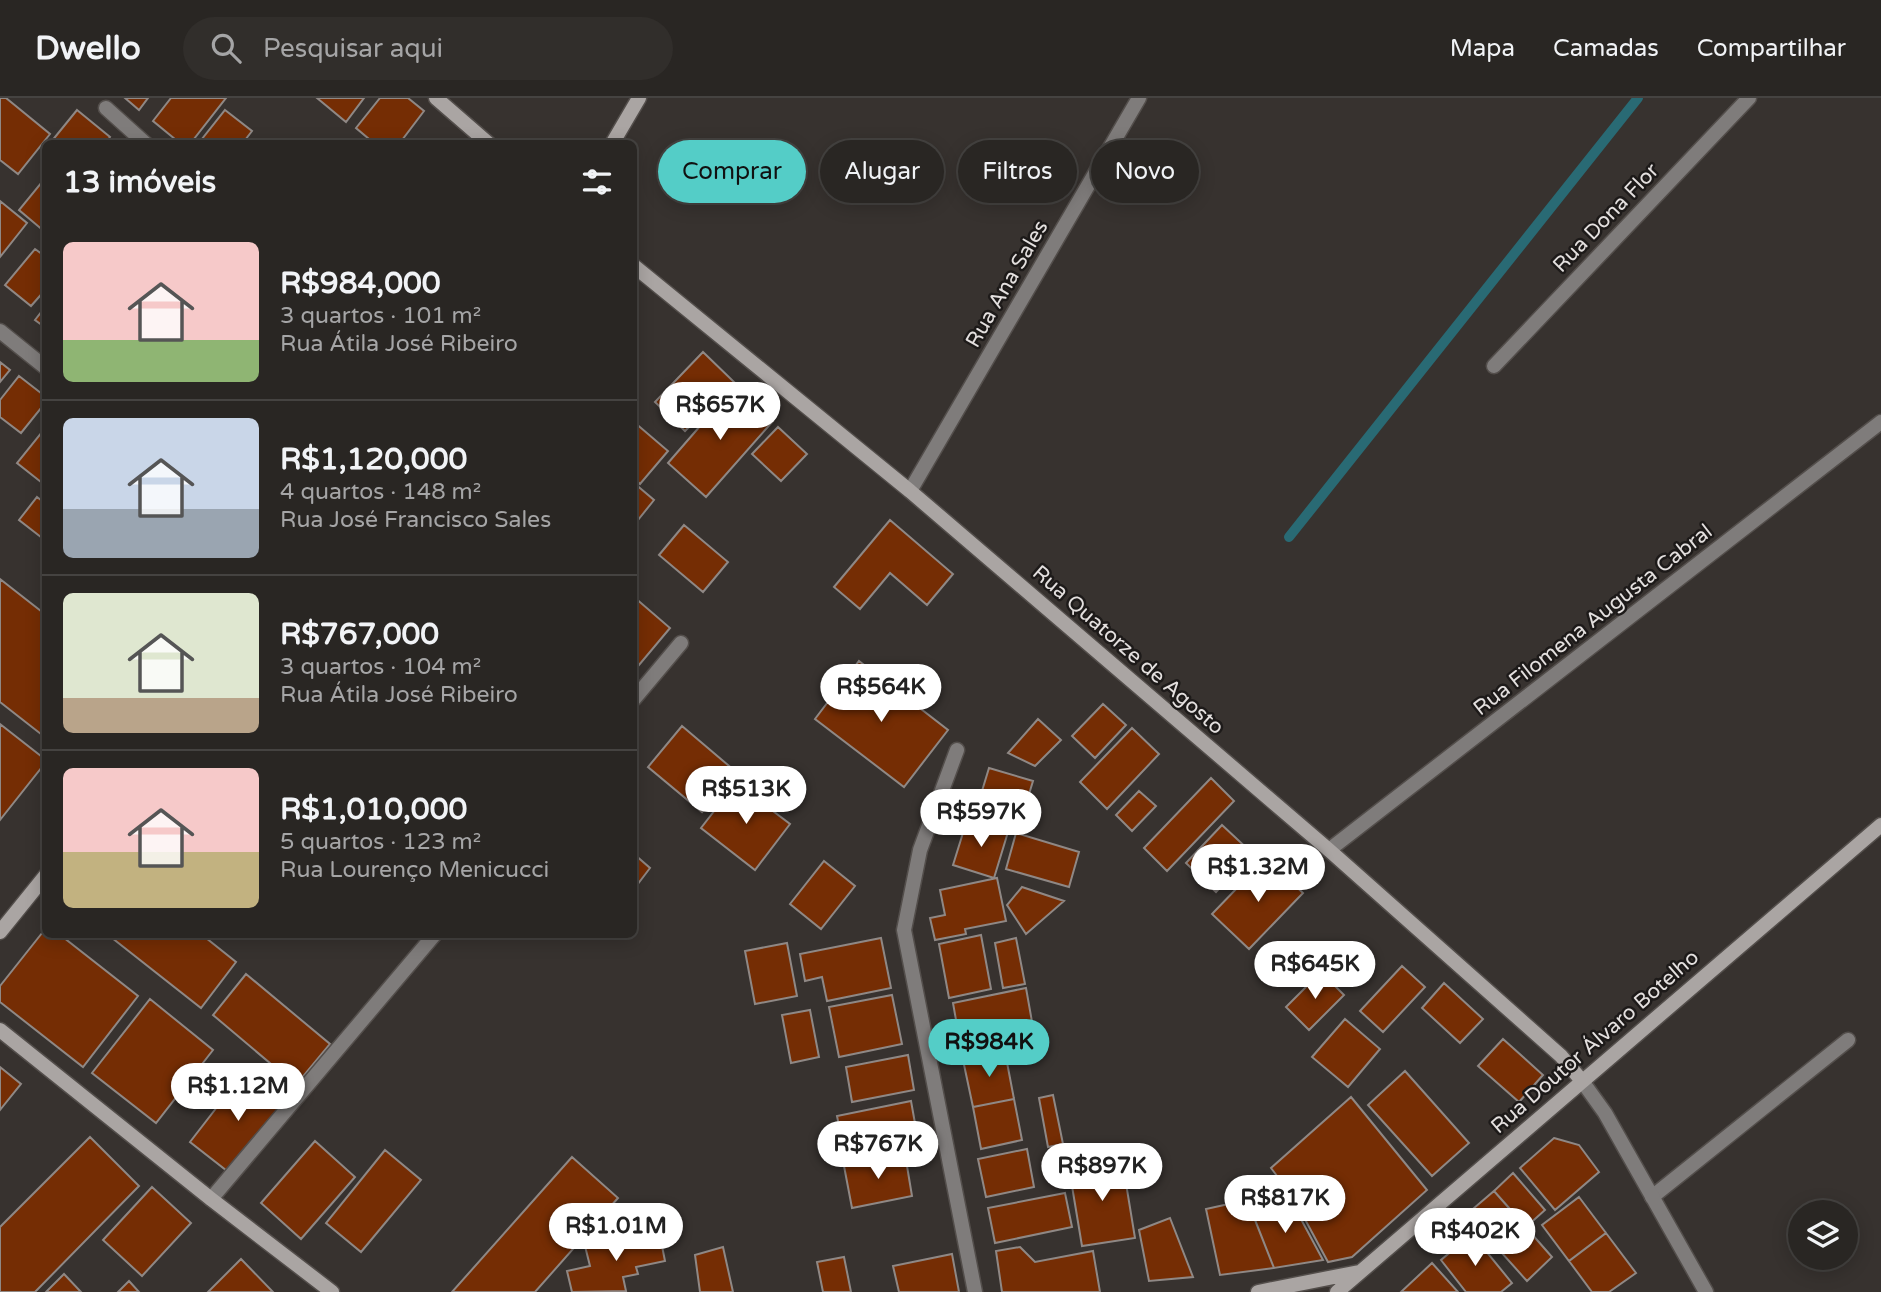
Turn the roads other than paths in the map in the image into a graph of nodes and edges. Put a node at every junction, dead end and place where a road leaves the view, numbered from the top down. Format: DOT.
graph roads {
  1 [pos="436,98"];
  2 [pos="639,98"];
  3 [pos="1139,98"];
  4 [pos="1749,98"];
  5 [pos="106,108"];
  6 [pos="142,140"];
  7 [pos="484,140"];
  8 [pos="614,140"];
  9 [pos="637,268"];
  10 [pos="0,331"];
  11 [pos="42,365"];
  12 [pos="1493,366"];
  13 [pos="1881,422"];
  14 [pos="910,491"];
  15 [pos="681,643"];
  16 [pos="637,695"];
  17 [pos="957,750"];
  18 [pos="1881,825"];
  19 [pos="1329,850"];
  20 [pos="42,880"];
  21 [pos="0,932"];
  22 [pos="432,938"];
  23 [pos="0,1030"];
  24 [pos="1848,1040"];
  25 [pos="1582,1081"];
  26 [pos="1652,1197"];
  27 [pos="211,1199"];
  28 [pos="1360,1272"];
  29 [pos="1299,1284"];
  30 [pos="332,1292"];
  31 [pos="975,1292"];
  32 [pos="1258,1292"];
  33 [pos="1315,1292"];
  34 [pos="1337,1292"];
  35 [pos="1706,1292"];
  1 -- 7 [label="street"];
  2 -- 8 [label="street"];
  3 -- 14 [label="street, Rua Ana Sales"];
  4 -- 12 [label="street, Rua Dona Flor"];
  5 -- 6 [label="street"];
  9 -- 14 [label="street, Rua Quatorze de Agosto"];
  10 -- 11 [label="street"];
  13 -- 19 [label="street, Rua Filomena Augusta Cabral"];
  14 -- 19 [label="street, Rua Quatorze de Agosto"];
  15 -- 16 [label="street"];
  17 -- 31 [label="street"];
  18 -- 25 [label="street, Rua Doutor Álvaro Botelho"];
  19 -- 25 [label="street, Rua Quatorze de Agosto"];
  20 -- 21 [label="street"];
  22 -- 27 [label="street"];
  23 -- 27 [label="street"];
  24 -- 26 [label="street"];
  25 -- 26 [label="street"];
  25 -- 28 [label="street, Rua Doutor Álvaro Botelho"];
  26 -- 35 [label="street"];
  27 -- 30 [label="street"];
  28 -- 29 [label="street"];
  28 -- 34 [label="street, Rua Doutor Álvaro Botelho"];
  29 -- 32 [label="street"];
  29 -- 33 [label="street"];
}
